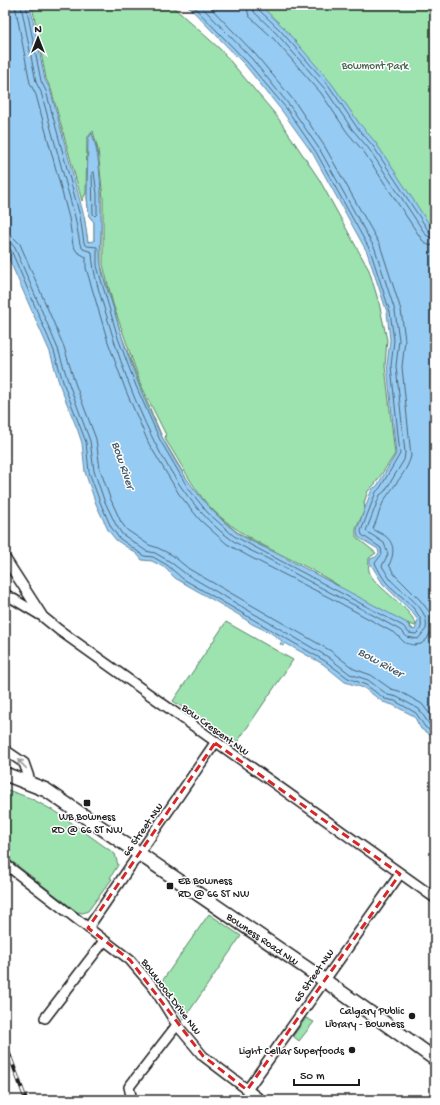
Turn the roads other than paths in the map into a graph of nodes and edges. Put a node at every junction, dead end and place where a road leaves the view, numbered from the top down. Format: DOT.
graph roads {
  1 [pos="5,558"];
  2 [pos="5,594"];
  3 [pos="43,617"];
  4 [pos="215,743"];
  5 [pos="5,750"];
  6 [pos="5,774"];
  7 [pos="31,783"];
  8 [pos="140,853"];
  9 [pos="5,864"];
  10 [pos="400,874"];
  11 [pos="435,898"];
  12 [pos="88,928"];
  13 [pos="104,941"];
  14 [pos="324,980"];
  15 [pos="45,1018"];
  16 [pos="177,1025"];
  17 [pos="435,1059"];
  18 [pos="247,1090"];
  19 [pos="132,1100"];
  20 [pos="261,1100"];
  1 -- 3 [label="street, Bow Crescent NW"];
  2 -- 3 [label="street"];
  3 -- 4 [label="street, Bow Crescent NW"];
  4 -- 8 [label="street, 66 Street NW"];
  4 -- 10 [label="street, Bow Crescent NW"];
  7 -- 5 [label="street, one-way"];
  6 -- 7 [label="street, Bowness Road NW"];
  7 -- 8 [label="street, Bowness Road NW"];
  8 -- 12 [label="street, 66 Street NW"];
  8 -- 14 [label="street, Bowness Road NW"];
  9 -- 12 [label="street, Bowwood Drive NW"];
  10 -- 11 [label="street, Bow Crescent NW"];
  10 -- 14 [label="street, 65 Street NW"];
  12 -- 13 [label="street, Bowwood Drive NW"];
  13 -- 15 [label="street"];
  13 -- 16 [label="street, Bowwood Drive NW"];
  14 -- 17 [label="street, Bowness Road NW"];
  14 -- 18 [label="street, 65 Street NW"];
  16 -- 18 [label="street, Bowwood Drive NW"];
  16 -- 19 [label="street"];
  18 -- 20 [label="street, Bowwood Drive NW"];
}
